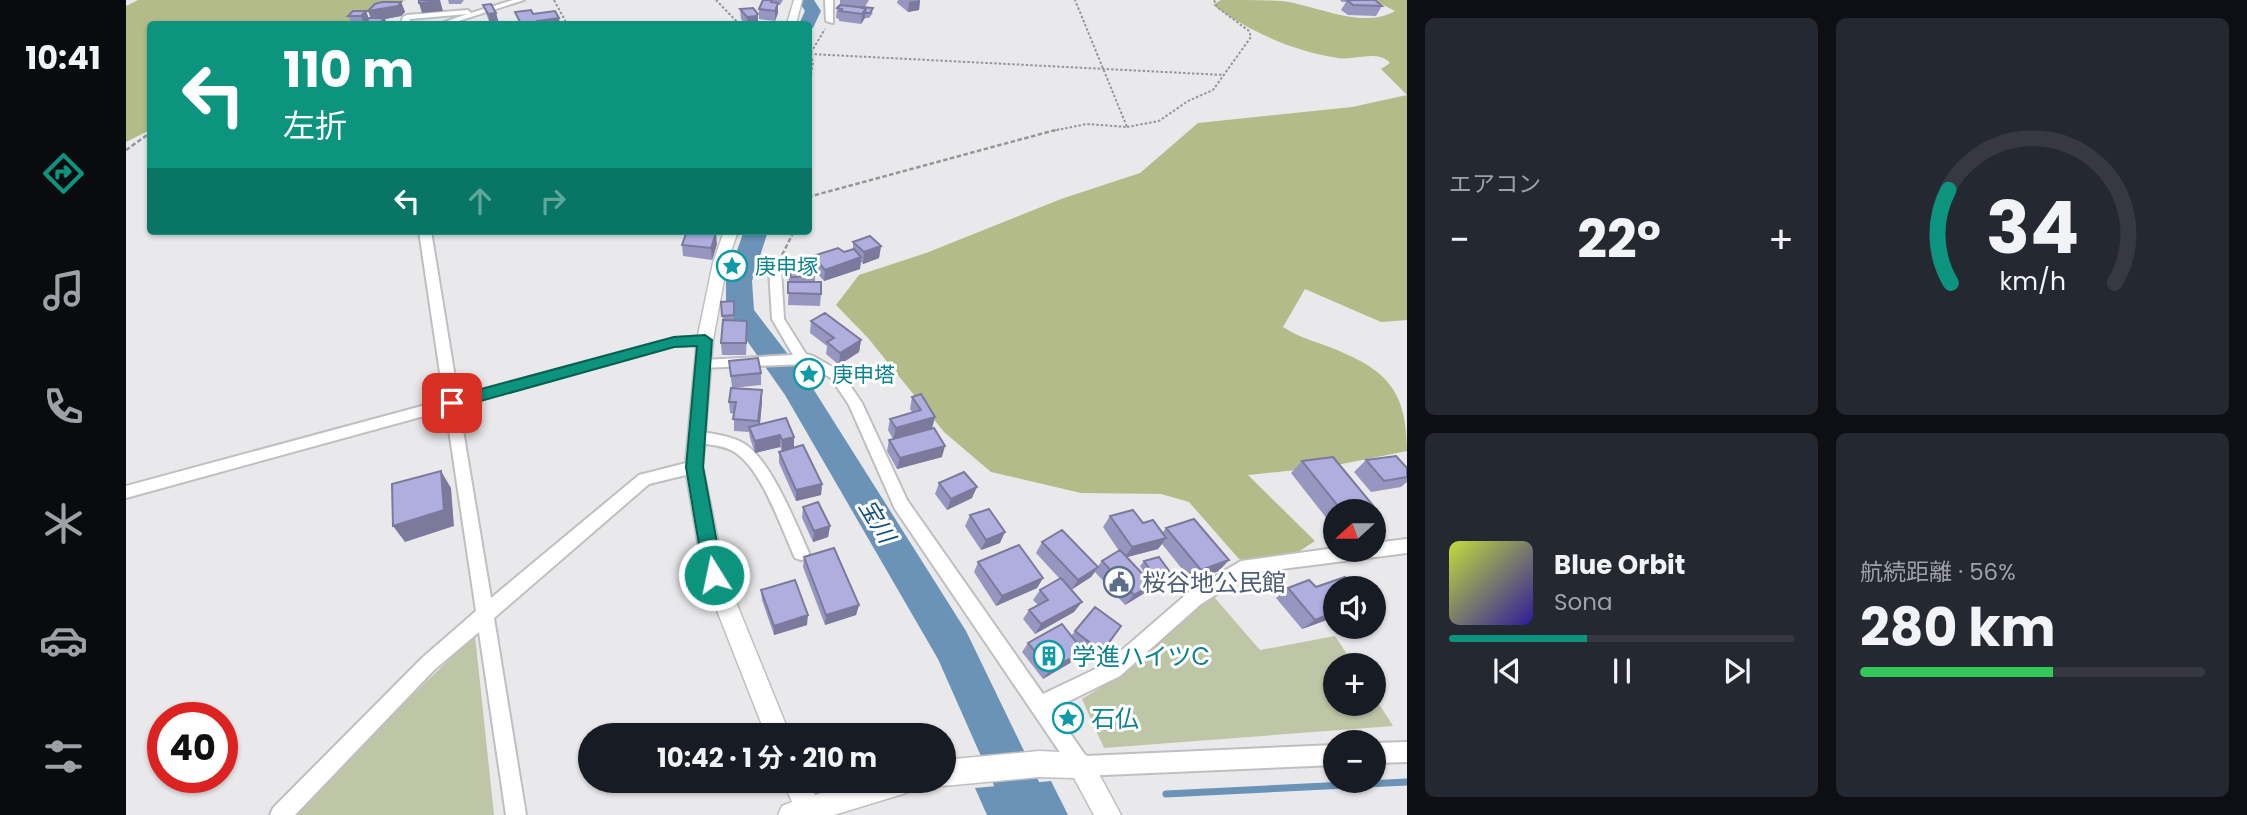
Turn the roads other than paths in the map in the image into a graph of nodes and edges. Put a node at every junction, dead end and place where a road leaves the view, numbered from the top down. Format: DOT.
graph roads {
  1 [pos="520,0"];
  2 [pos="798,0"];
  3 [pos="829,0"];
  4 [pos="477,13"];
  5 [pos="406,21"];
  6 [pos="452,21"];
  7 [pos="792,21"];
  8 [pos="830,21"];
  9 [pos="426,235"];
  10 [pos="730,235"];
  11 [pos="775,269"];
  12 [pos="705,340"];
  13 [pos="796,359"];
  14 [pos="704,365"];
  15 [pos="452,403"];
  16 [pos="696,437"];
  17 [pos="694,467"];
  18 [pos="126,492"];
  19 [pos="1407,546"];
  20 [pos="801,553"];
  21 [pos="486,614"];
  22 [pos="1040,705"];
  23 [pos="773,723"];
  24 [pos="1407,751"];
  25 [pos="1386,752"];
  26 [pos="1323,756"];
  27 [pos="1081,766"];
  28 [pos="956,771"];
  29 [pos="797,793"];
  30 [pos="861,793"];
  31 [pos="799,811"];
  32 [pos="280,815"];
  33 [pos="516,815"];
  34 [pos="1108,815"];
  1 -- 4 [label="street"];
  2 -- 7 [label="street"];
  3 -- 8 [label="street"];
  4 -- 5 [label="street"];
  4 -- 6 [label="street"];
  9 -- 15 [label="street"];
  10 -- 12 [label="street"];
  11 -- 13 [label="street"];
  12 -- 14 [label="street"];
  12 -- 15 [label="street"];
  13 -- 14 [label="street"];
  13 -- 22 [label="street"];
  14 -- 16 [label="street"];
  15 -- 18 [label="street"];
  15 -- 21 [label="street"];
  16 -- 17 [label="street"];
  16 -- 20 [label="street"];
  17 -- 21 [label="street"];
  17 -- 23 [label="street"];
  19 -- 22 [label="street"];
  21 -- 32 [label="street"];
  21 -- 33 [label="street"];
  22 -- 27 [label="street"];
  24 -- 25 [label="street"];
  26 -- 27 [label="street"];
  27 -- 28 [label="street"];
  27 -- 34 [label="street"];
  29 -- 31 [label="street"];
  30 -- 31 [label="street"];
}
